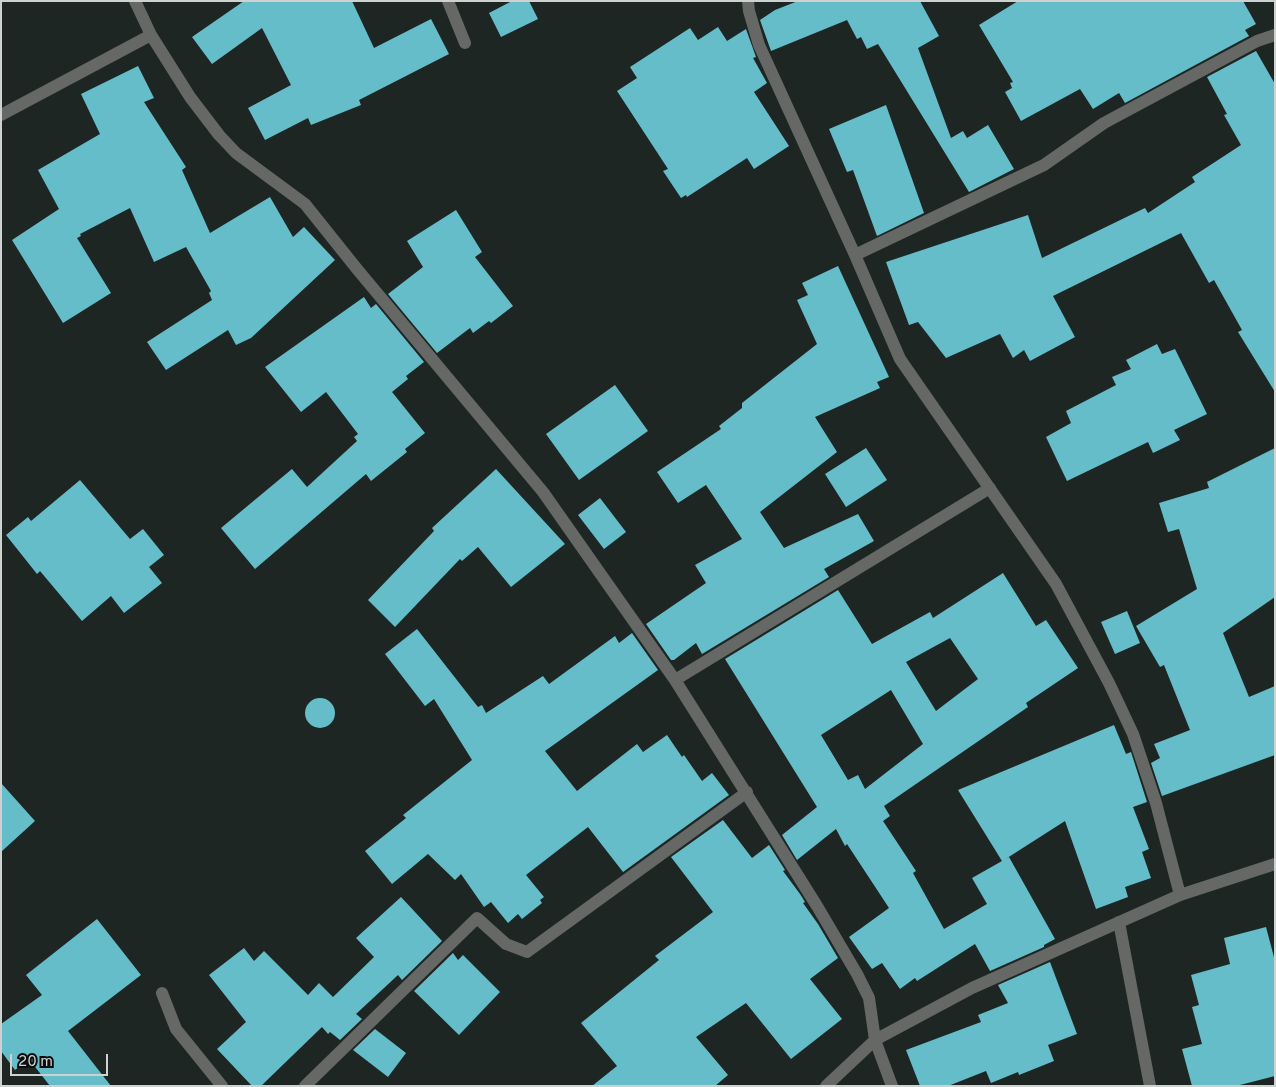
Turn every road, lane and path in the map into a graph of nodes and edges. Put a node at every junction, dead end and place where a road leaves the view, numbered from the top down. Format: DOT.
graph roads {
  1 [pos="135,1"];
  2 [pos="448,1"];
  3 [pos="748,1"];
  4 [pos="151,34"];
  5 [pos="1275,35"];
  6 [pos="465,43"];
  7 [pos="1,115"];
  8 [pos="855,255"];
  9 [pos="990,488"];
  10 [pos="674,680"];
  11 [pos="747,792"];
  12 [pos="1275,864"];
  13 [pos="1180,895"];
  14 [pos="1119,922"];
  15 [pos="162,993"];
  16 [pos="875,1040"];
  17 [pos="222,1086"];
  18 [pos="305,1086"];
  19 [pos="826,1086"];
  20 [pos="892,1086"];
  21 [pos="1150,1086"];
  1 -- 4 [label="street"];
  2 -- 6 [label="street"];
  3 -- 8 [label="street"];
  4 -- 7 [label="street"];
  4 -- 10 [label="street"];
  5 -- 8 [label="street"];
  8 -- 9 [label="street"];
  9 -- 10 [label="street"];
  9 -- 13 [label="street"];
  10 -- 11 [label="street"];
  11 -- 16 [label="street"];
  11 -- 18 [label="street"];
  12 -- 13 [label="street"];
  13 -- 14 [label="street"];
  14 -- 16 [label="street"];
  14 -- 21 [label="street"];
  15 -- 17 [label="street"];
  16 -- 19 [label="street"];
  16 -- 20 [label="street"];
}
